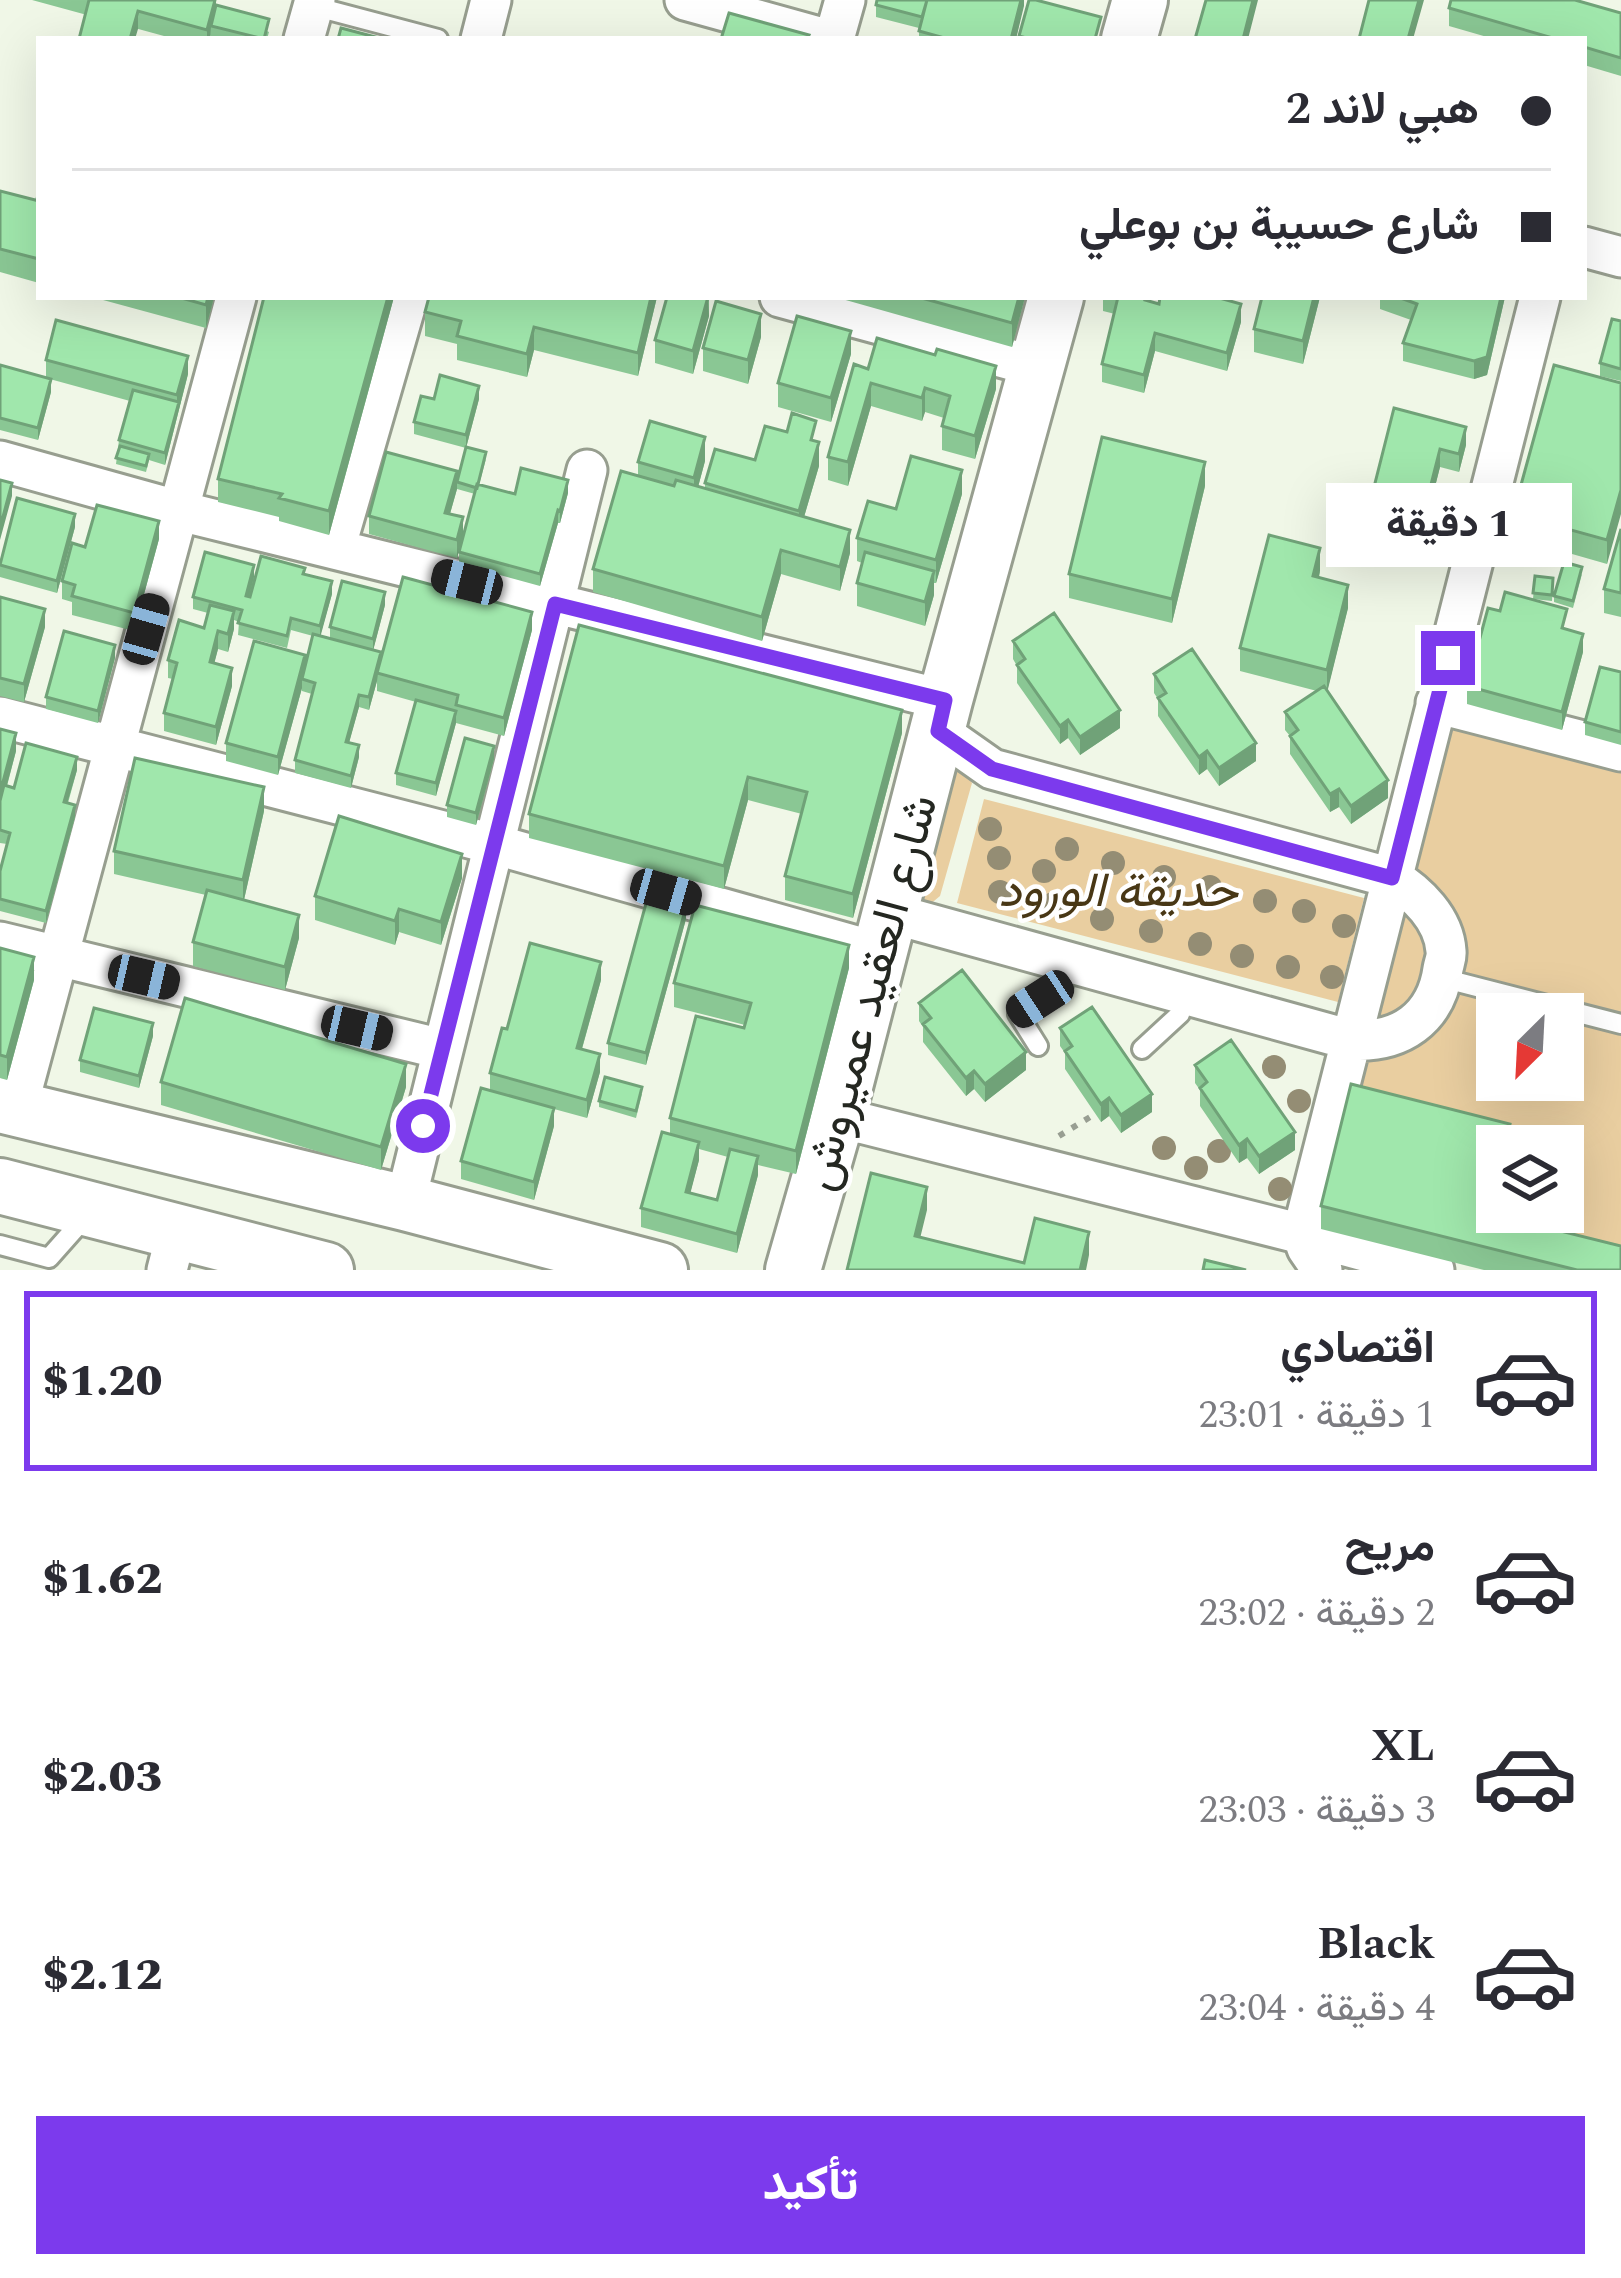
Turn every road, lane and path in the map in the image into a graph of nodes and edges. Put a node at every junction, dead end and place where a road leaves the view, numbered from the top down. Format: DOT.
graph roads {
  1 [pos="491,0"];
  2 [pos="685,0"];
  3 [pos="845,0"];
  4 [pos="1140,0"];
  5 [pos="311,15"];
  6 [pos="422,36"];
  7 [pos="482,36"];
  8 [pos="819,36"];
  9 [pos="831,36"];
  10 [pos="1130,36"];
  11 [pos="1587,248"];
  12 [pos="1621,256"];
  13 [pos="235,300"];
  14 [pos="407,300"];
  15 [pos="791,300"];
  16 [pos="1055,300"];
  17 [pos="1539,300"];
  18 [pos="1037,367"];
  19 [pos="0,461"];
  20 [pos="587,470"];
  21 [pos="180,511"];
  22 [pos="335,550"];
  23 [pos="555,604"];
  24 [pos="1436,703"];
  25 [pos="941,716"];
  26 [pos="0,717"];
  27 [pos="113,748"];
  28 [pos="1621,751"];
  29 [pos="493,844"];
  30 [pos="1392,878"];
  31 [pos="886,933"];
  32 [pos="0,942"];
  33 [pos="58,957"];
  34 [pos="1068,962"];
  35 [pos="1442,978"];
  36 [pos="1185,994"];
  37 [pos="1621,1024"];
  38 [pos="1351,1040"];
  39 [pos="1037,1046"];
  40 [pos="442,1048"];
  41 [pos="1142,1049"];
  42 [pos="8,1107"];
  43 [pos="837,1118"];
  44 [pos="0,1186"];
  45 [pos="405,1203"];
  46 [pos="92,1209"];
  47 [pos="1302,1234"];
  48 [pos="0,1245"];
  49 [pos="172,1250"];
  50 [pos="326,1270"];
  51 [pos="660,1270"];
  52 [pos="793,1270"];
  53 [pos="1322,1270"];
  54 [pos="1434,1270"];
  1 -- 7 [label="street"];
  2 -- 8 [label="street"];
  3 -- 9 [label="street"];
  4 -- 10 [label="main road"];
  5 -- 6 [label="lane"];
  11 -- 12 [label="street"];
  13 -- 21 [label="street"];
  14 -- 22 [label="street"];
  15 -- 18 [label="street"];
  16 -- 18 [label="main road, شارع العقيد عميروش"];
  17 -- 24 [label="street"];
  18 -- 25 [label="main road, شارع العقيد عميروش"];
  19 -- 21 [label="street"];
  20 -- 23 [label="street"];
  21 -- 22 [label="street"];
  21 -- 27 [label="street"];
  22 -- 23 [label="street"];
  23 -- 25 [label="street"];
  23 -- 29 [label="street"];
  24 -- 28 [label="street"];
  24 -- 30 [label="street"];
  25 -- 30 [label="street"];
  25 -- 31 [label="main road, شارع العقيد عميروش"];
  26 -- 27 [label="street"];
  27 -- 29 [label="street"];
  27 -- 33 [label="street"];
  29 -- 31 [label="street"];
  29 -- 40 [label="street"];
  30 -- 35 [label="street"];
  30 -- 38 [label="street"];
  31 -- 34 [label="street"];
  31 -- 43 [label="main road, شارع العقيد عميروش"];
  32 -- 33 [label="street"];
  33 -- 40 [label="street"];
  33 -- 42 [label="street"];
  34 -- 36 [label="street"];
  34 -- 39 [label="lane"];
  35 -- 37 [label="lane"];
  35 -- 38 [label="street"];
  36 -- 38 [label="street"];
  36 -- 41 [label="lane"];
  38 -- 47 [label="street"];
  40 -- 45 [label="street"];
  42 -- 45 [label="main road"];
  43 -- 47 [label="street"];
  43 -- 52 [label="main road, شارع العقيد عميروش"];
  44 -- 46 [label="main road"];
  45 -- 51 [label="main road"];
  46 -- 48 [label="lane"];
  46 -- 49 [label="main road"];
  47 -- 53 [label="street"];
  47 -- 54 [label="street"];
  49 -- 50 [label="main road"];
}
